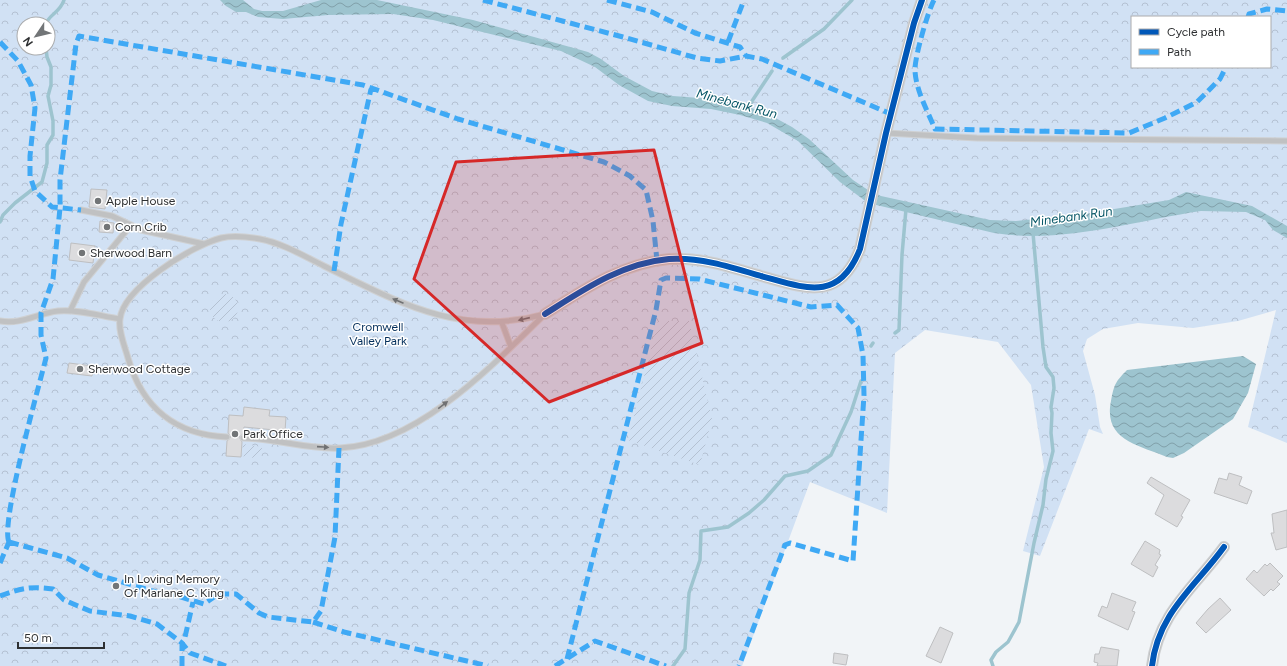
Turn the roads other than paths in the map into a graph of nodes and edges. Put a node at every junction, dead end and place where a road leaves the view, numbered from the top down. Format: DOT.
graph roads {
  1 [pos="922,0"];
  2 [pos="886,133"];
  3 [pos="1287,141"];
  4 [pos="81,210"];
  5 [pos="131,225"];
  6 [pos="204,244"];
  7 [pos="70,311"];
  8 [pos="545,314"];
  9 [pos="120,319"];
  10 [pos="0,321"];
  11 [pos="502,322"];
  12 [pos="511,346"];
  13 [pos="227,437"];
  14 [pos="243,438"];
  15 [pos="1224,547"];
  16 [pos="1152,666"];
  1 -- 2 [label="street"];
  2 -- 3 [label="lane"];
  2 -- 8 [label="street"];
  4 -- 5 [label="lane"];
  5 -- 6 [label="lane"];
  5 -- 7 [label="lane"];
  6 -- 9 [label="lane"];
  11 -- 6 [label="lane, one-way"];
  7 -- 9 [label="lane"];
  7 -- 10 [label="lane"];
  8 -- 11 [label="lane, one-way"];
  8 -- 12 [label="lane"];
  9 -- 13 [label="lane"];
  11 -- 12 [label="lane"];
  14 -- 12 [label="lane, one-way"];
  15 -- 16 [label="street"];
}
